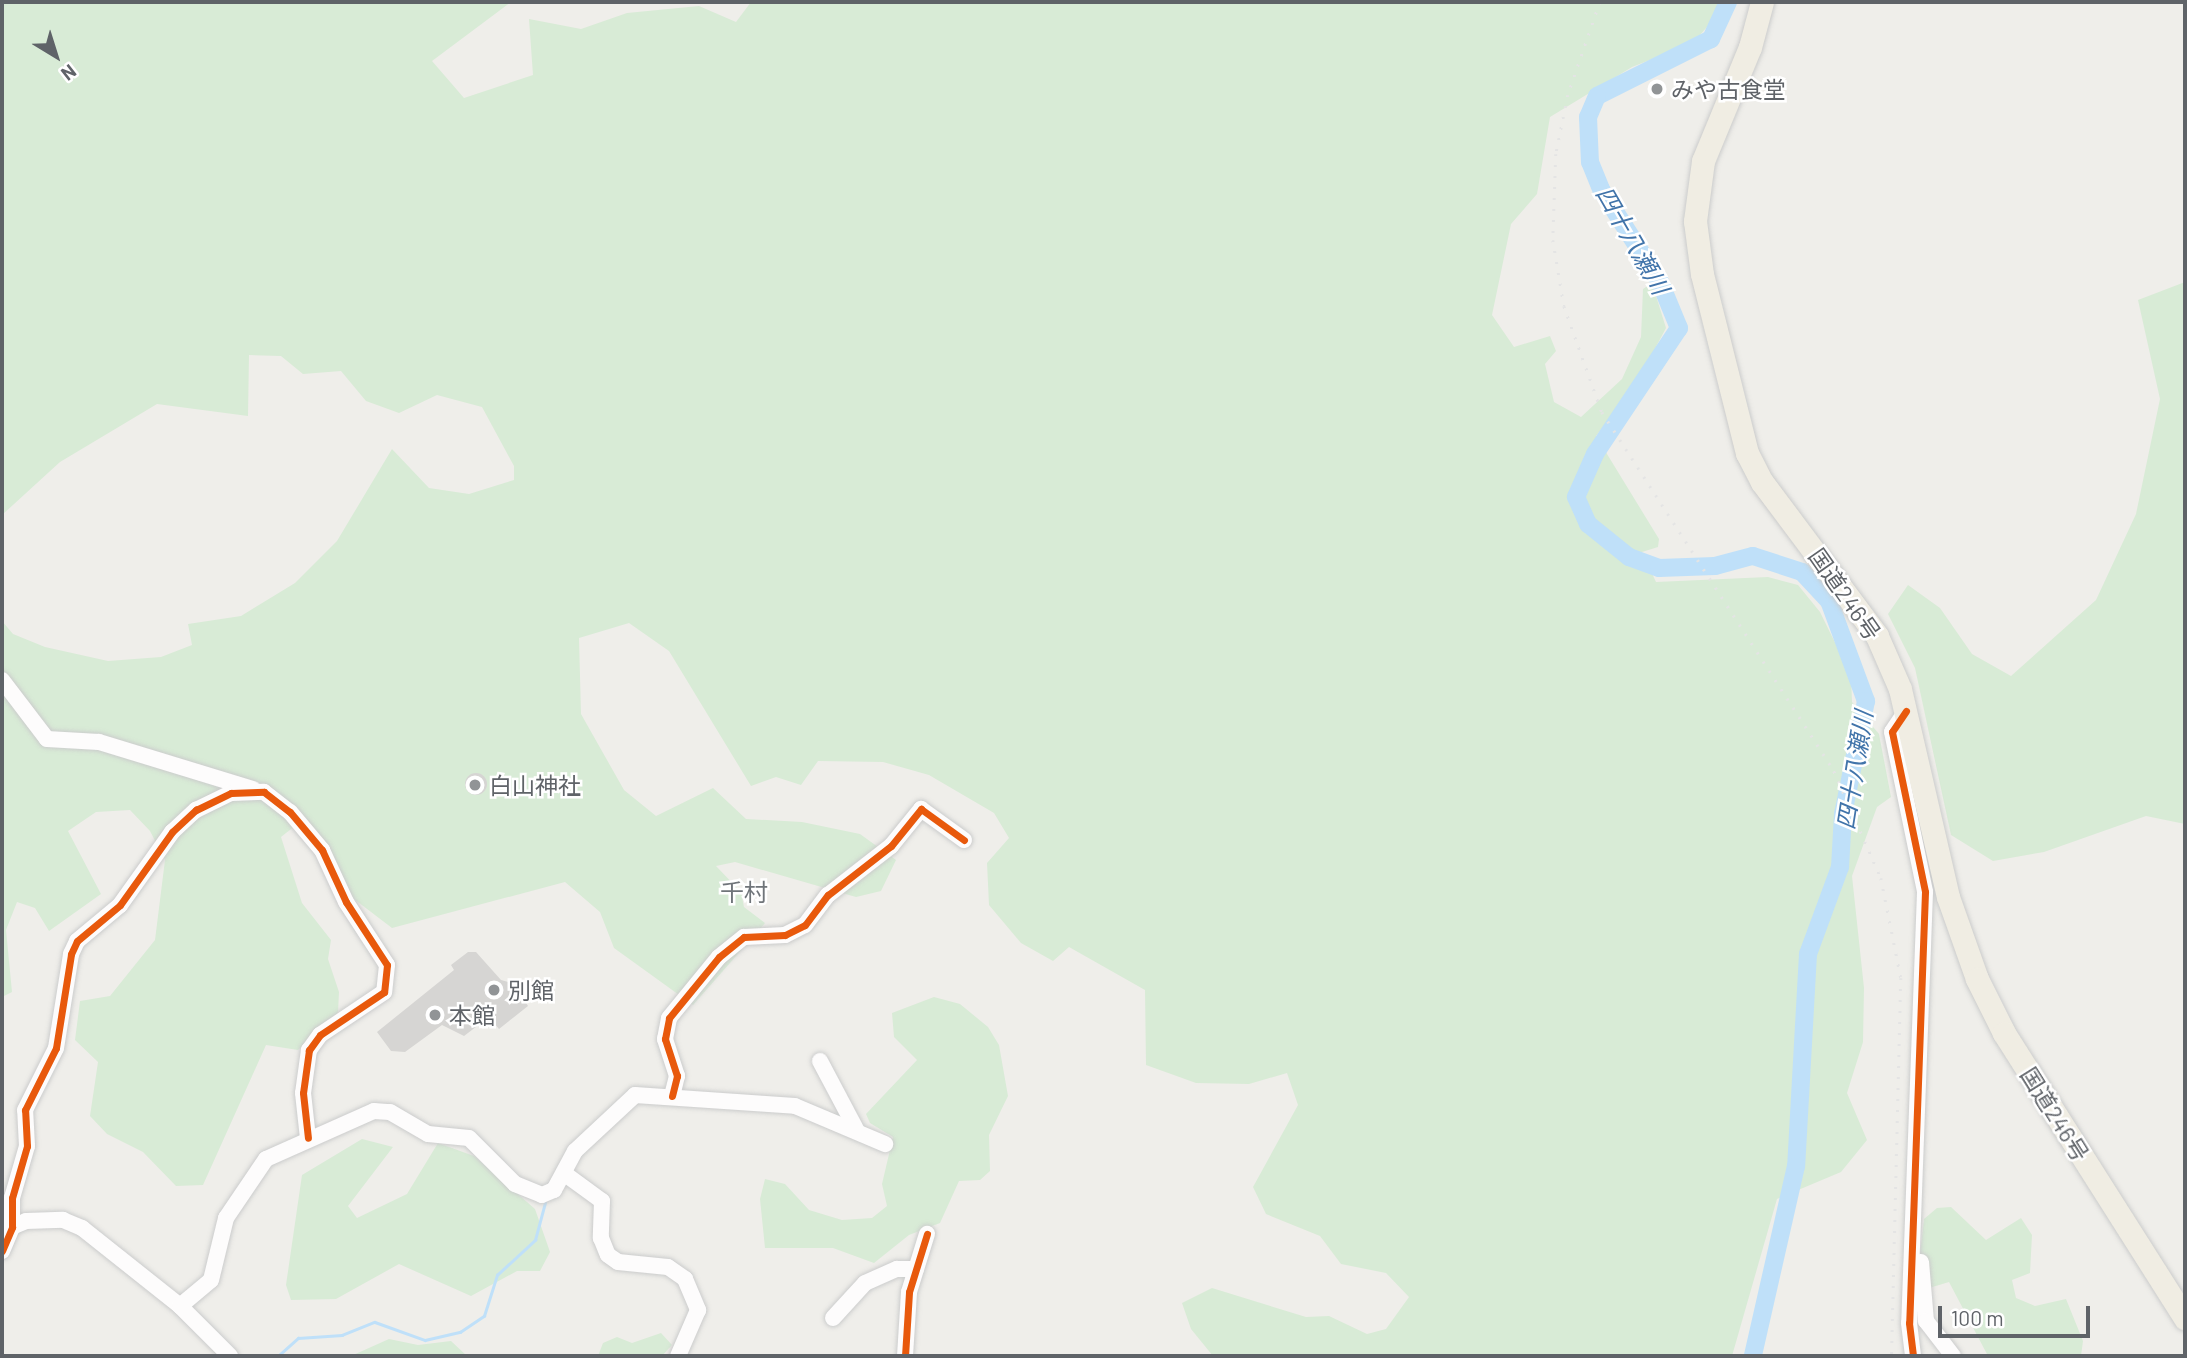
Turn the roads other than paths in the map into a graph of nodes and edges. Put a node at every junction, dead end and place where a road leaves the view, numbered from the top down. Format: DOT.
graph roads {
  1 [pos="1762,2"];
  2 [pos="2,680"];
  3 [pos="1906,711"];
  4 [pos="256,790"];
  5 [pos="964,840"];
  6 [pos="820,1061"];
  7 [pos="672,1096"];
  8 [pos="856,1129"];
  9 [pos="308,1138"];
  10 [pos="885,1144"];
  11 [pos="565,1174"];
  12 [pos="1913,1216"];
  13 [pos="12,1227"];
  14 [pos="927,1234"];
  15 [pos="2,1251"];
  16 [pos="916,1269"];
  17 [pos="180,1306"];
  18 [pos="833,1318"];
  19 [pos="2185,1318"];
  20 [pos="230,1356"];
  21 [pos="678,1356"];
  22 [pos="905,1356"];
  23 [pos="1913,1356"];
  24 [pos="1953,1356"];
  1 -- 3 [label="highway, 国道246号"];
  2 -- 4 [label="street"];
  3 -- 12 [label="street"];
  3 -- 19 [label="highway, 国道246号"];
  4 -- 9 [label="street"];
  4 -- 13 [label="street"];
  5 -- 7 [label="street"];
  6 -- 8 [label="street"];
  7 -- 8 [label="street"];
  7 -- 11 [label="street"];
  8 -- 10 [label="street"];
  9 -- 11 [label="street"];
  9 -- 17 [label="street"];
  11 -- 21 [label="street"];
  12 -- 23 [label="street"];
  12 -- 24 [label="street"];
  13 -- 15 [label="street"];
  13 -- 17 [label="street"];
  14 -- 16 [label="street"];
  16 -- 18 [label="street"];
  16 -- 22 [label="street"];
  17 -- 20 [label="street"];
}
